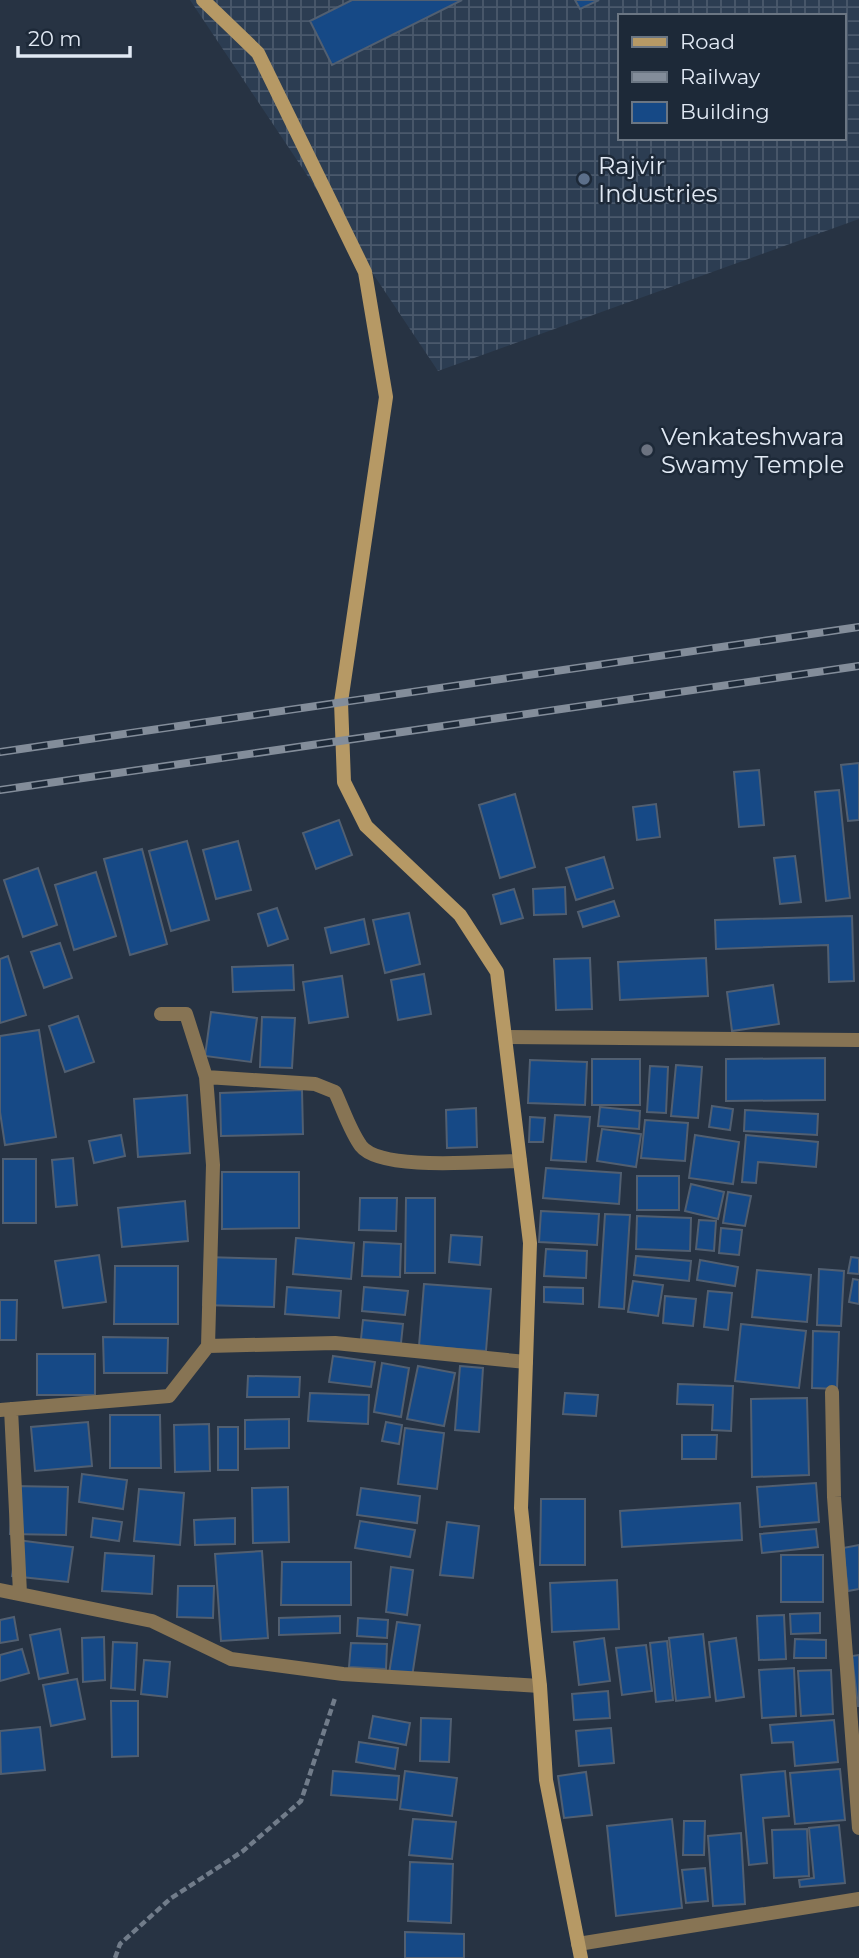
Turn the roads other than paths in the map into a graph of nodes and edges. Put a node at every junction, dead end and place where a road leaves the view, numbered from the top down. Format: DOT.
graph roads {
  1 [pos="202,0"];
  2 [pos="161,1014"];
  3 [pos="505,1037"];
  4 [pos="859,1040"];
  5 [pos="206,1077"];
  6 [pos="520,1161"];
  7 [pos="208,1346"];
  8 [pos="526,1362"];
  9 [pos="832,1392"];
  10 [pos="5,1410"];
  11 [pos="0,1590"];
  12 [pos="20,1593"];
  13 [pos="540,1686"];
  14 [pos="859,1828"];
  15 [pos="859,1899"];
  16 [pos="580,1951"];
  1 -- 3 [label="street"];
  2 -- 5 [label="street"];
  3 -- 4 [label="street"];
  3 -- 6 [label="street"];
  5 -- 6 [label="street"];
  5 -- 7 [label="street"];
  6 -- 8 [label="street"];
  7 -- 8 [label="street"];
  7 -- 10 [label="street"];
  8 -- 13 [label="street"];
  9 -- 14 [label="street"];
  10 -- 12 [label="street"];
  11 -- 12 [label="street"];
  12 -- 13 [label="street"];
  13 -- 16 [label="street"];
  15 -- 16 [label="street"];
}
